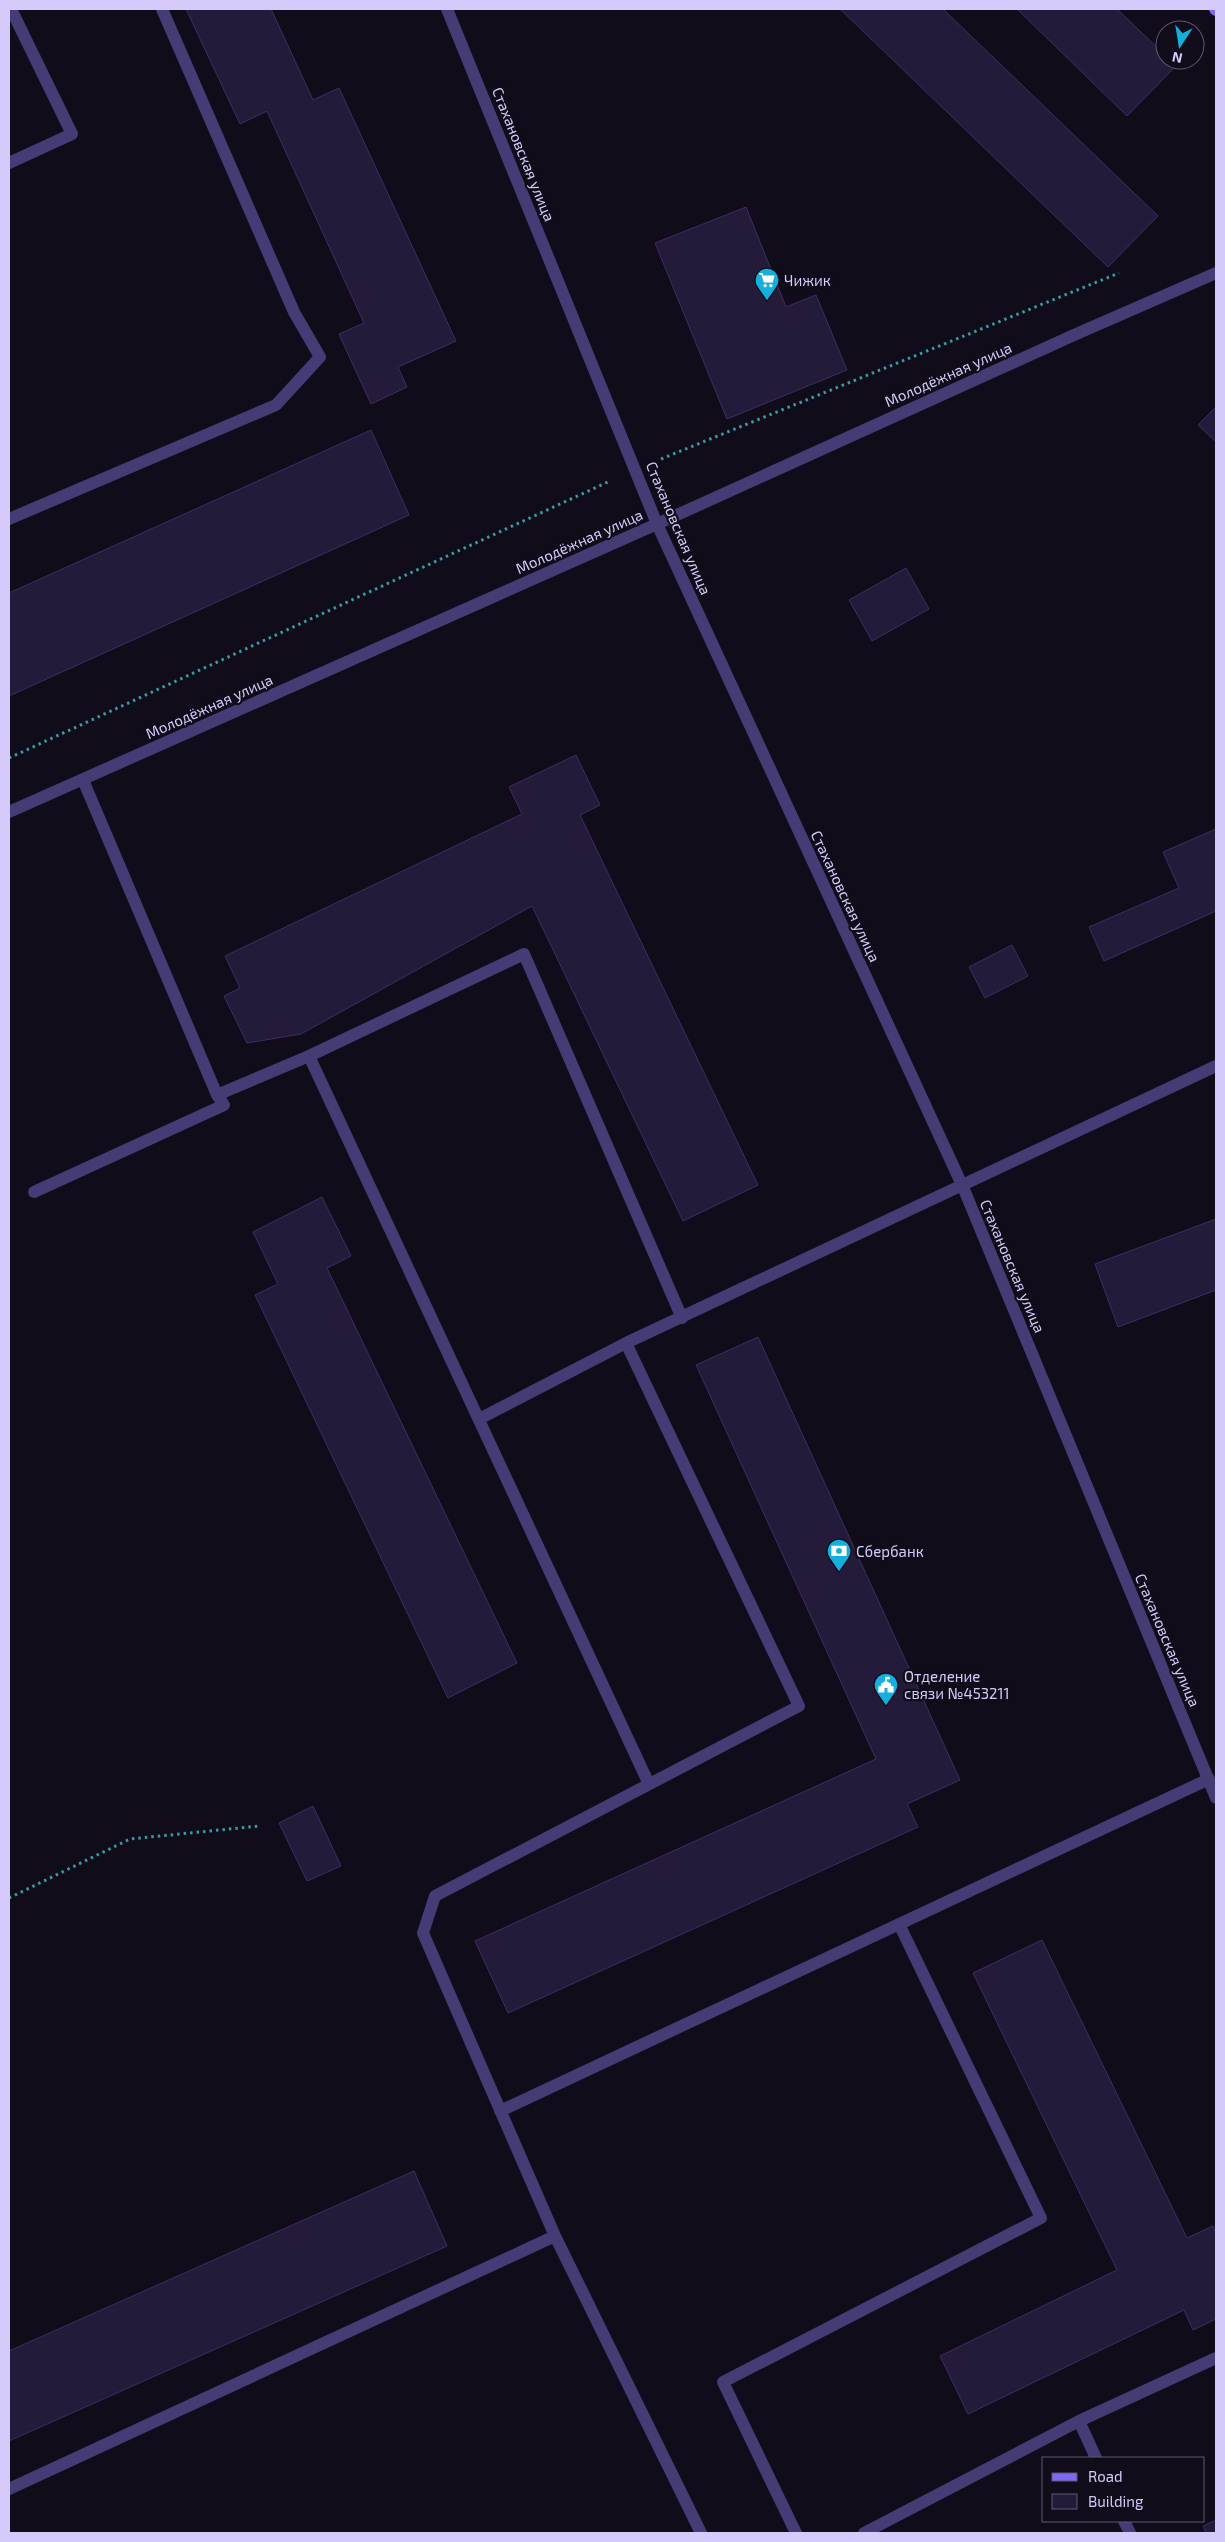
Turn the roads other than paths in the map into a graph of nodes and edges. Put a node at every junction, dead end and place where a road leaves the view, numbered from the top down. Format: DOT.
graph roads {
  1 [pos="11,9"];
  2 [pos="162,9"];
  3 [pos="447,9"];
  4 [pos="9,163"];
  5 [pos="1216,273"];
  6 [pos="9,519"];
  7 [pos="657,524"];
  8 [pos="82,780"];
  9 [pos="9,812"];
  10 [pos="309,1056"];
  11 [pos="1216,1066"];
  12 [pos="217,1096"];
  13 [pos="963,1187"];
  14 [pos="34,1192"];
  15 [pos="682,1318"];
  16 [pos="626,1343"];
  17 [pos="479,1419"];
  18 [pos="1209,1779"];
  19 [pos="649,1784"];
  20 [pos="1216,1798"];
  21 [pos="899,1924"];
  22 [pos="500,2111"];
  23 [pos="555,2236"];
  24 [pos="1216,2358"];
  25 [pos="1079,2421"];
  26 [pos="1096,2457"];
  27 [pos="9,2489"];
  28 [pos="701,2533"];
  29 [pos="796,2533"];
  30 [pos="864,2533"];
  1 -- 4 [label="street"];
  2 -- 6 [label="street"];
  3 -- 7 [label="street, Стахановская улица"];
  5 -- 7 [label="street, Молодёжная улица"];
  7 -- 8 [label="street, Молодёжная улица"];
  7 -- 13 [label="street, Стахановская улица"];
  8 -- 9 [label="street, Молодёжная улица"];
  8 -- 12 [label="street"];
  10 -- 12 [label="street"];
  10 -- 15 [label="street"];
  10 -- 17 [label="street"];
  11 -- 13 [label="street"];
  12 -- 14 [label="street"];
  13 -- 15 [label="street"];
  13 -- 18 [label="street, Стахановская улица"];
  15 -- 16 [label="street"];
  16 -- 17 [label="street"];
  16 -- 19 [label="street"];
  17 -- 19 [label="street"];
  18 -- 20 [label="street, Стахановская улица"];
  18 -- 21 [label="street"];
  19 -- 22 [label="street"];
  21 -- 22 [label="street"];
  21 -- 29 [label="street"];
  22 -- 23 [label="street"];
  23 -- 27 [label="street"];
  23 -- 28 [label="street"];
  24 -- 25 [label="street"];
  25 -- 26 [label="street"];
  25 -- 30 [label="street"];
}
